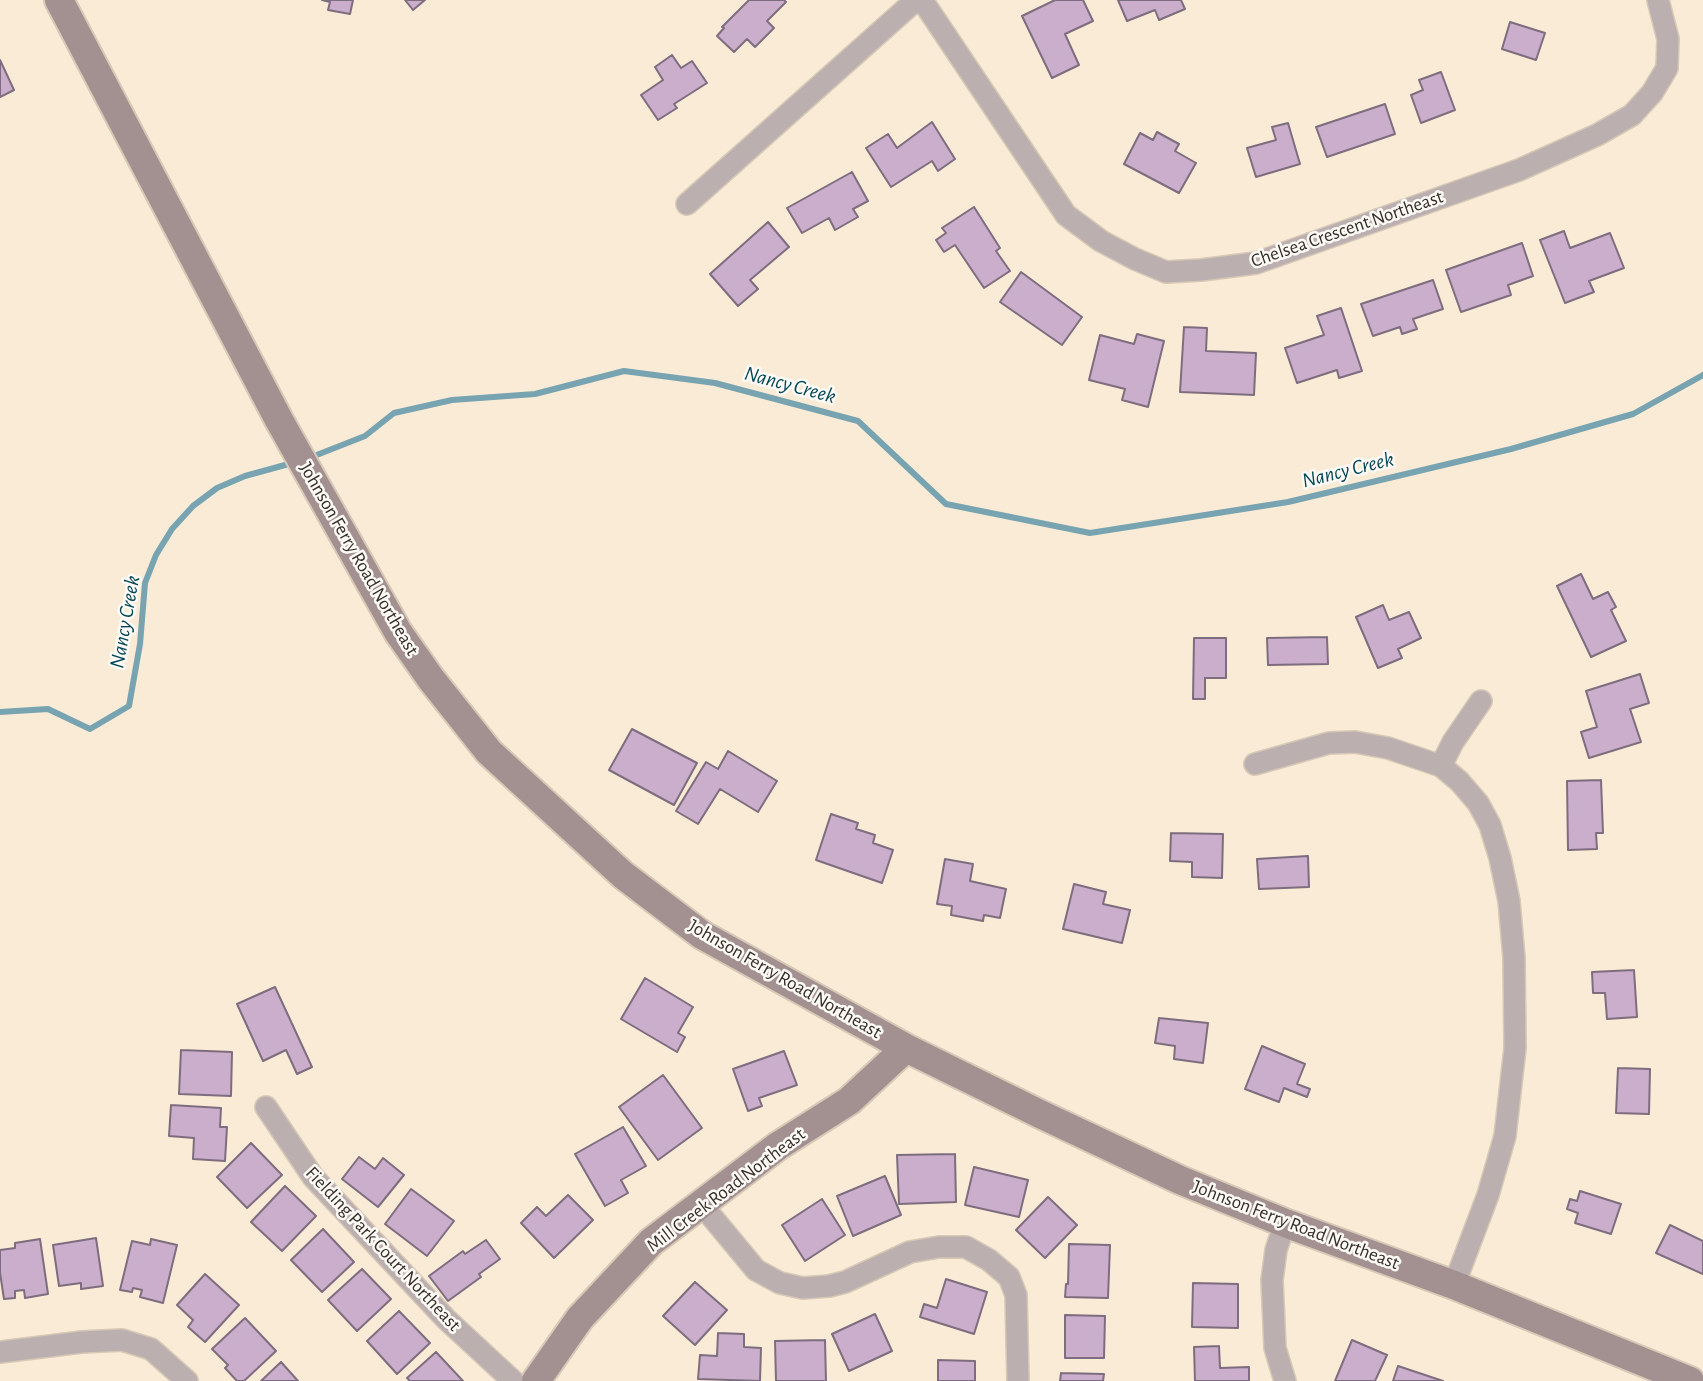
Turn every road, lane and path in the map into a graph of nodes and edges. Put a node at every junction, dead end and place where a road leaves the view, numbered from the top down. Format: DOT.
graph roads {
  1 [pos="58,0"];
  2 [pos="916,0"];
  3 [pos="922,0"];
  4 [pos="1658,0"];
  5 [pos="687,204"];
  6 [pos="1481,701"];
  7 [pos="1255,764"];
  8 [pos="1441,766"];
  9 [pos="906,1048"];
  10 [pos="266,1107"];
  11 [pos="702,1205"];
  12 [pos="1285,1223"];
  13 [pos="1454,1285"];
  14 [pos="0,1352"];
  15 [pos="187,1381"];
  16 [pos="513,1381"];
  17 [pos="536,1381"];
  18 [pos="1018,1381"];
  19 [pos="1285,1381"];
  20 [pos="1690,1381"];
  1 -- 9 [label="main road, Johnson Ferry Road Northeast"];
  2 -- 5 [label="street"];
  3 -- 4 [label="street, Chelsea Crescent Northeast"];
  6 -- 8 [label="street"];
  7 -- 8 [label="street"];
  8 -- 13 [label="street"];
  9 -- 11 [label="main road, Mill Creek Road Northeast"];
  9 -- 12 [label="main road, Johnson Ferry Road Northeast"];
  10 -- 16 [label="street, Fielding Park Court Northeast"];
  11 -- 17 [label="main road, Mill Creek Road Northeast"];
  11 -- 18 [label="street"];
  12 -- 13 [label="main road, Johnson Ferry Road Northeast"];
  12 -- 19 [label="street"];
  13 -- 20 [label="main road, Johnson Ferry Road Northeast"];
  14 -- 15 [label="street"];
}
